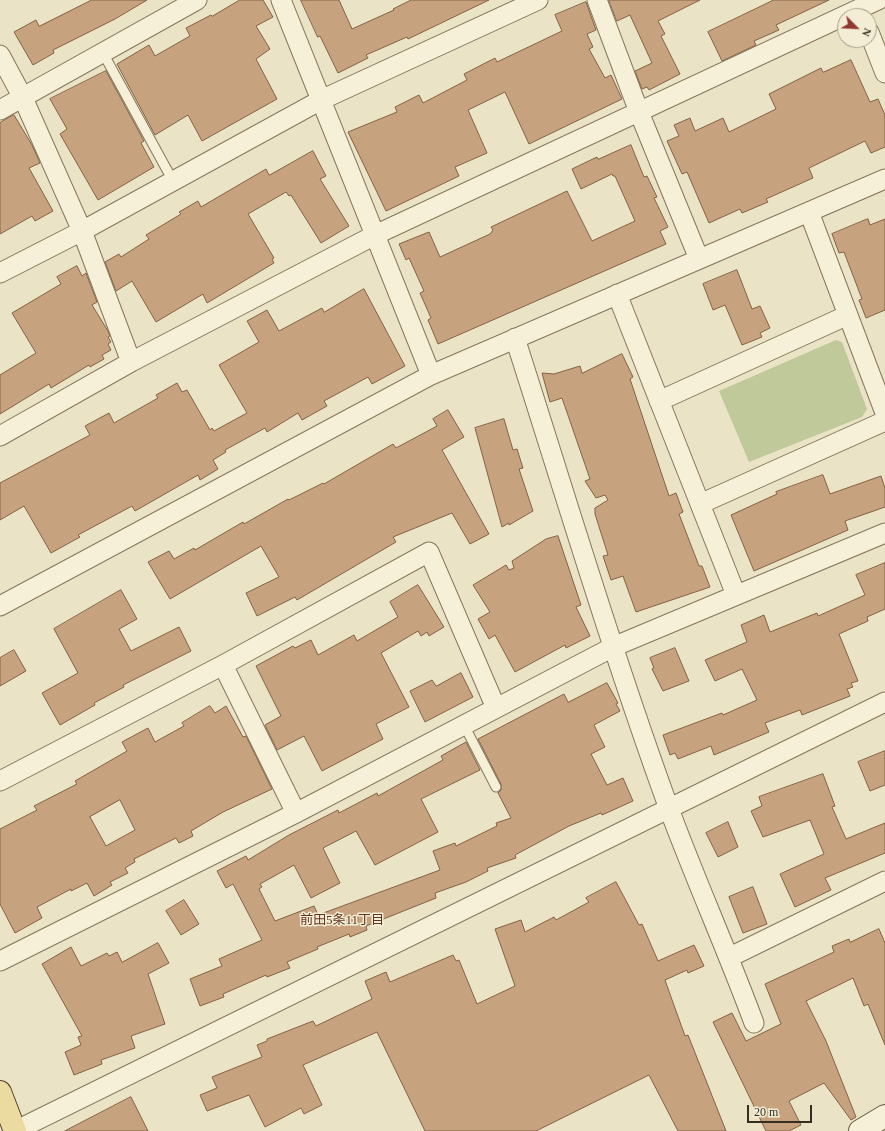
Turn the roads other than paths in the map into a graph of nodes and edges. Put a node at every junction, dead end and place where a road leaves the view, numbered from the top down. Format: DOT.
graph roads {
  1 [pos="198,0"];
  2 [pos="281,0"];
  3 [pos="538,0"];
  4 [pos="597,0"];
  5 [pos="878,0"];
  6 [pos="867,8"];
  7 [pos="837,23"];
  8 [pos="875,48"];
  9 [pos="103,53"];
  10 [pos="0,55"];
  11 [pos="885,73"];
  12 [pos="23,98"];
  13 [pos="321,100"];
  14 [pos="0,110"];
  15 [pos="639,112"];
  16 [pos="885,179"];
  17 [pos="172,181"];
  18 [pos="809,212"];
  19 [pos="82,231"];
  20 [pos="375,235"];
  21 [pos="700,259"];
  22 [pos="0,273"];
  23 [pos="617,294"];
  24 [pos="848,315"];
  25 [pos="516,338"];
  26 [pos="131,362"];
  27 [pos="431,374"];
  28 [pos="659,401"];
  29 [pos="885,413"];
  30 [pos="885,421"];
  31 [pos="0,436"];
  32 [pos="700,504"];
  33 [pos="885,533"];
  34 [pos="736,595"];
  35 [pos="0,606"];
  36 [pos="613,647"];
  37 [pos="223,665"];
  38 [pos="884,706"];
  39 [pos="496,708"];
  40 [pos="464,725"];
  41 [pos="0,781"];
  42 [pos="496,787"];
  43 [pos="669,807"];
  44 [pos="296,813"];
  45 [pos="885,881"];
  46 [pos="730,957"];
  47 [pos="0,961"];
  48 [pos="754,1023"];
  49 [pos="0,1092"];
  50 [pos="885,1116"];
  51 [pos="15,1131"];
  52 [pos="860,1131"];
  1 -- 9 [label="street"];
  2 -- 13 [label="street"];
  3 -- 13 [label="street"];
  4 -- 15 [label="street"];
  5 -- 6 [label="street"];
  7 -- 15 [label="street"];
  8 -- 11 [label="street"];
  9 -- 12 [label="street"];
  9 -- 17 [label="lane"];
  10 -- 12 [label="street"];
  12 -- 14 [label="street"];
  12 -- 19 [label="street"];
  13 -- 17 [label="street"];
  13 -- 20 [label="street"];
  15 -- 20 [label="street"];
  15 -- 21 [label="street"];
  16 -- 18 [label="street"];
  17 -- 19 [label="street"];
  18 -- 21 [label="street"];
  18 -- 24 [label="street"];
  19 -- 22 [label="street"];
  19 -- 26 [label="street"];
  20 -- 26 [label="street"];
  20 -- 27 [label="street"];
  21 -- 23 [label="street"];
  23 -- 25 [label="street"];
  23 -- 28 [label="street"];
  24 -- 28 [label="street"];
  24 -- 29 [label="street"];
  25 -- 27 [label="street"];
  25 -- 36 [label="street"];
  26 -- 31 [label="street"];
  27 -- 35 [label="street"];
  28 -- 32 [label="street"];
  30 -- 32 [label="street"];
  32 -- 34 [label="street"];
  33 -- 34 [label="street"];
  34 -- 36 [label="street"];
  36 -- 39 [label="street"];
  36 -- 43 [label="street"];
  37 -- 39 [label="street"];
  37 -- 41 [label="street"];
  37 -- 44 [label="street"];
  38 -- 43 [label="street"];
  39 -- 40 [label="street"];
  40 -- 42 [label="lane"];
  40 -- 44 [label="street"];
  43 -- 46 [label="street"];
  43 -- 51 [label="street"];
  44 -- 47 [label="street"];
  45 -- 46 [label="street"];
  46 -- 48 [label="street"];
  49 -- 51 [label="main road"];
  50 -- 52 [label="street"];
}
